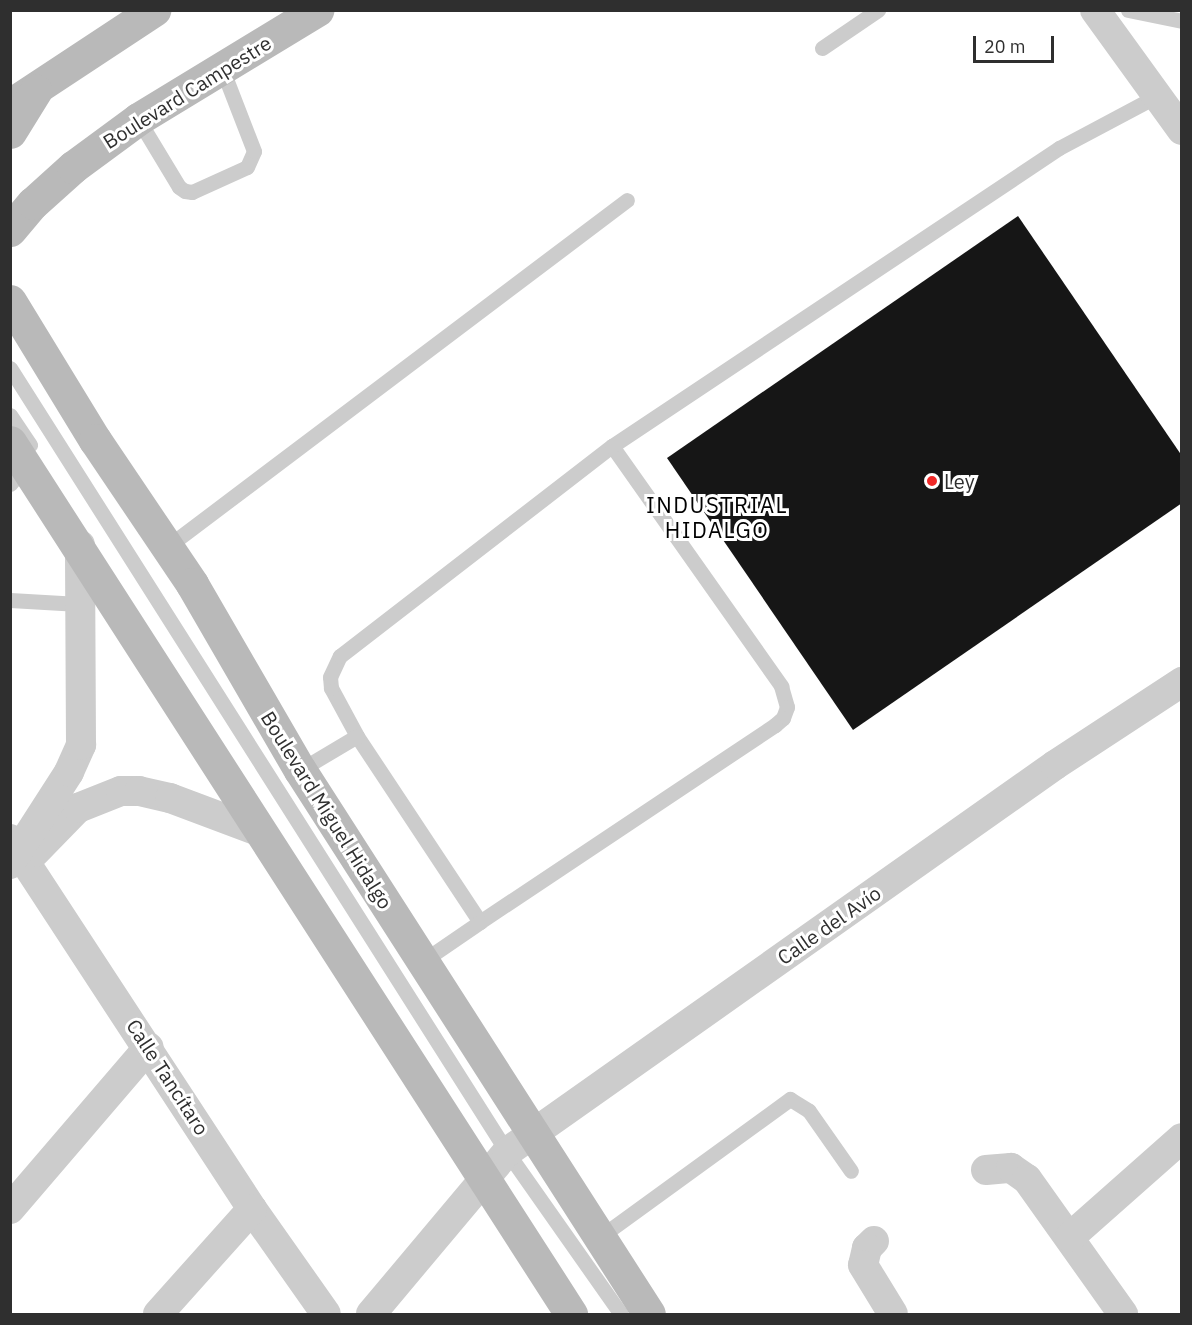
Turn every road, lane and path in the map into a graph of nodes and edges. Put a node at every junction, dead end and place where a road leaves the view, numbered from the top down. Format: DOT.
graph roads {
  1 [pos="154,10"];
  2 [pos="317,10"];
  3 [pos="878,10"];
  4 [pos="1095,10"];
  5 [pos="1128,10"];
  6 [pos="1182,21"];
  7 [pos="822,48"];
  8 [pos="223,71"];
  9 [pos="23,96"];
  10 [pos="1157,96"];
  11 [pos="138,119"];
  12 [pos="1182,130"];
  13 [pos="10,132"];
  14 [pos="627,200"];
  15 [pos="10,230"];
  16 [pos="10,301"];
  17 [pos="10,368"];
  18 [pos="10,415"];
  19 [pos="612,446"];
  20 [pos="15,464"];
  21 [pos="80,546"];
  22 [pos="167,547"];
  23 [pos="10,600"];
  24 [pos="79,604"];
  25 [pos="1182,682"];
  26 [pos="357,736"];
  27 [pos="300,770"];
  28 [pos="258,831"];
  29 [pos="15,857"];
  30 [pos="480,921"];
  31 [pos="423,961"];
  32 [pos="149,1047"];
  33 [pos="534,1134"];
  34 [pos="1182,1138"];
  35 [pos="494,1166"];
  36 [pos="986,1170"];
  37 [pos="851,1171"];
  38 [pos="10,1209"];
  39 [pos="252,1209"];
  40 [pos="600,1237"];
  41 [pos="1070,1237"];
  42 [pos="874,1241"];
  43 [pos="158,1314"];
  44 [pos="326,1314"];
  45 [pos="370,1314"];
  46 [pos="571,1314"];
  47 [pos="584,1314"];
  48 [pos="621,1314"];
  49 [pos="649,1314"];
  50 [pos="893,1314"];
  51 [pos="1123,1314"];
  1 -- 9 [label="main road"];
  2 -- 8 [label="main road, Boulevard Campestre"];
  3 -- 7 [label="lane"];
  4 -- 10 [label="street"];
  5 -- 6 [label="lane"];
  8 -- 11 [label="main road, Boulevard Campestre"];
  8 -- 11 [label="lane"];
  9 -- 13 [label="main road"];
  10 -- 12 [label="street"];
  10 -- 19 [label="lane"];
  11 -- 15 [label="main road, Boulevard Campestre"];
  14 -- 22 [label="lane"];
  16 -- 22 [label="main road, Boulevard Miguel Hidalgo"];
  17 -- 35 [label="lane"];
  18 -- 35 [label="lane"];
  19 -- 26 [label="lane"];
  19 -- 30 [label="lane"];
  20 -- 21 [label="main road"];
  21 -- 24 [label="street"];
  21 -- 28 [label="main road"];
  22 -- 27 [label="main road, Boulevard Miguel Hidalgo"];
  23 -- 24 [label="lane"];
  24 -- 29 [label="street"];
  25 -- 33 [label="street, Calle del Avío"];
  26 -- 27 [label="lane"];
  26 -- 30 [label="lane"];
  27 -- 31 [label="main road, Boulevard Miguel Hidalgo"];
  28 -- 29 [label="street"];
  28 -- 35 [label="main road"];
  29 -- 32 [label="street, Calle Tancítaro"];
  30 -- 31 [label="lane"];
  31 -- 33 [label="main road, Boulevard Miguel Hidalgo"];
  32 -- 38 [label="street"];
  32 -- 39 [label="street, Calle Tancítaro"];
  33 -- 35 [label="street, Calle del Avío"];
  33 -- 40 [label="main road, Boulevard Miguel Hidalgo"];
  34 -- 41 [label="street"];
  35 -- 45 [label="street, Calle del Avío"];
  35 -- 46 [label="main road"];
  35 -- 47 [label="lane"];
  35 -- 48 [label="lane"];
  36 -- 41 [label="street"];
  37 -- 40 [label="lane"];
  39 -- 43 [label="street"];
  39 -- 44 [label="street, Calle Tancítaro"];
  40 -- 49 [label="main road, Boulevard Miguel Hidalgo"];
  41 -- 51 [label="street"];
  42 -- 50 [label="street"];
}
